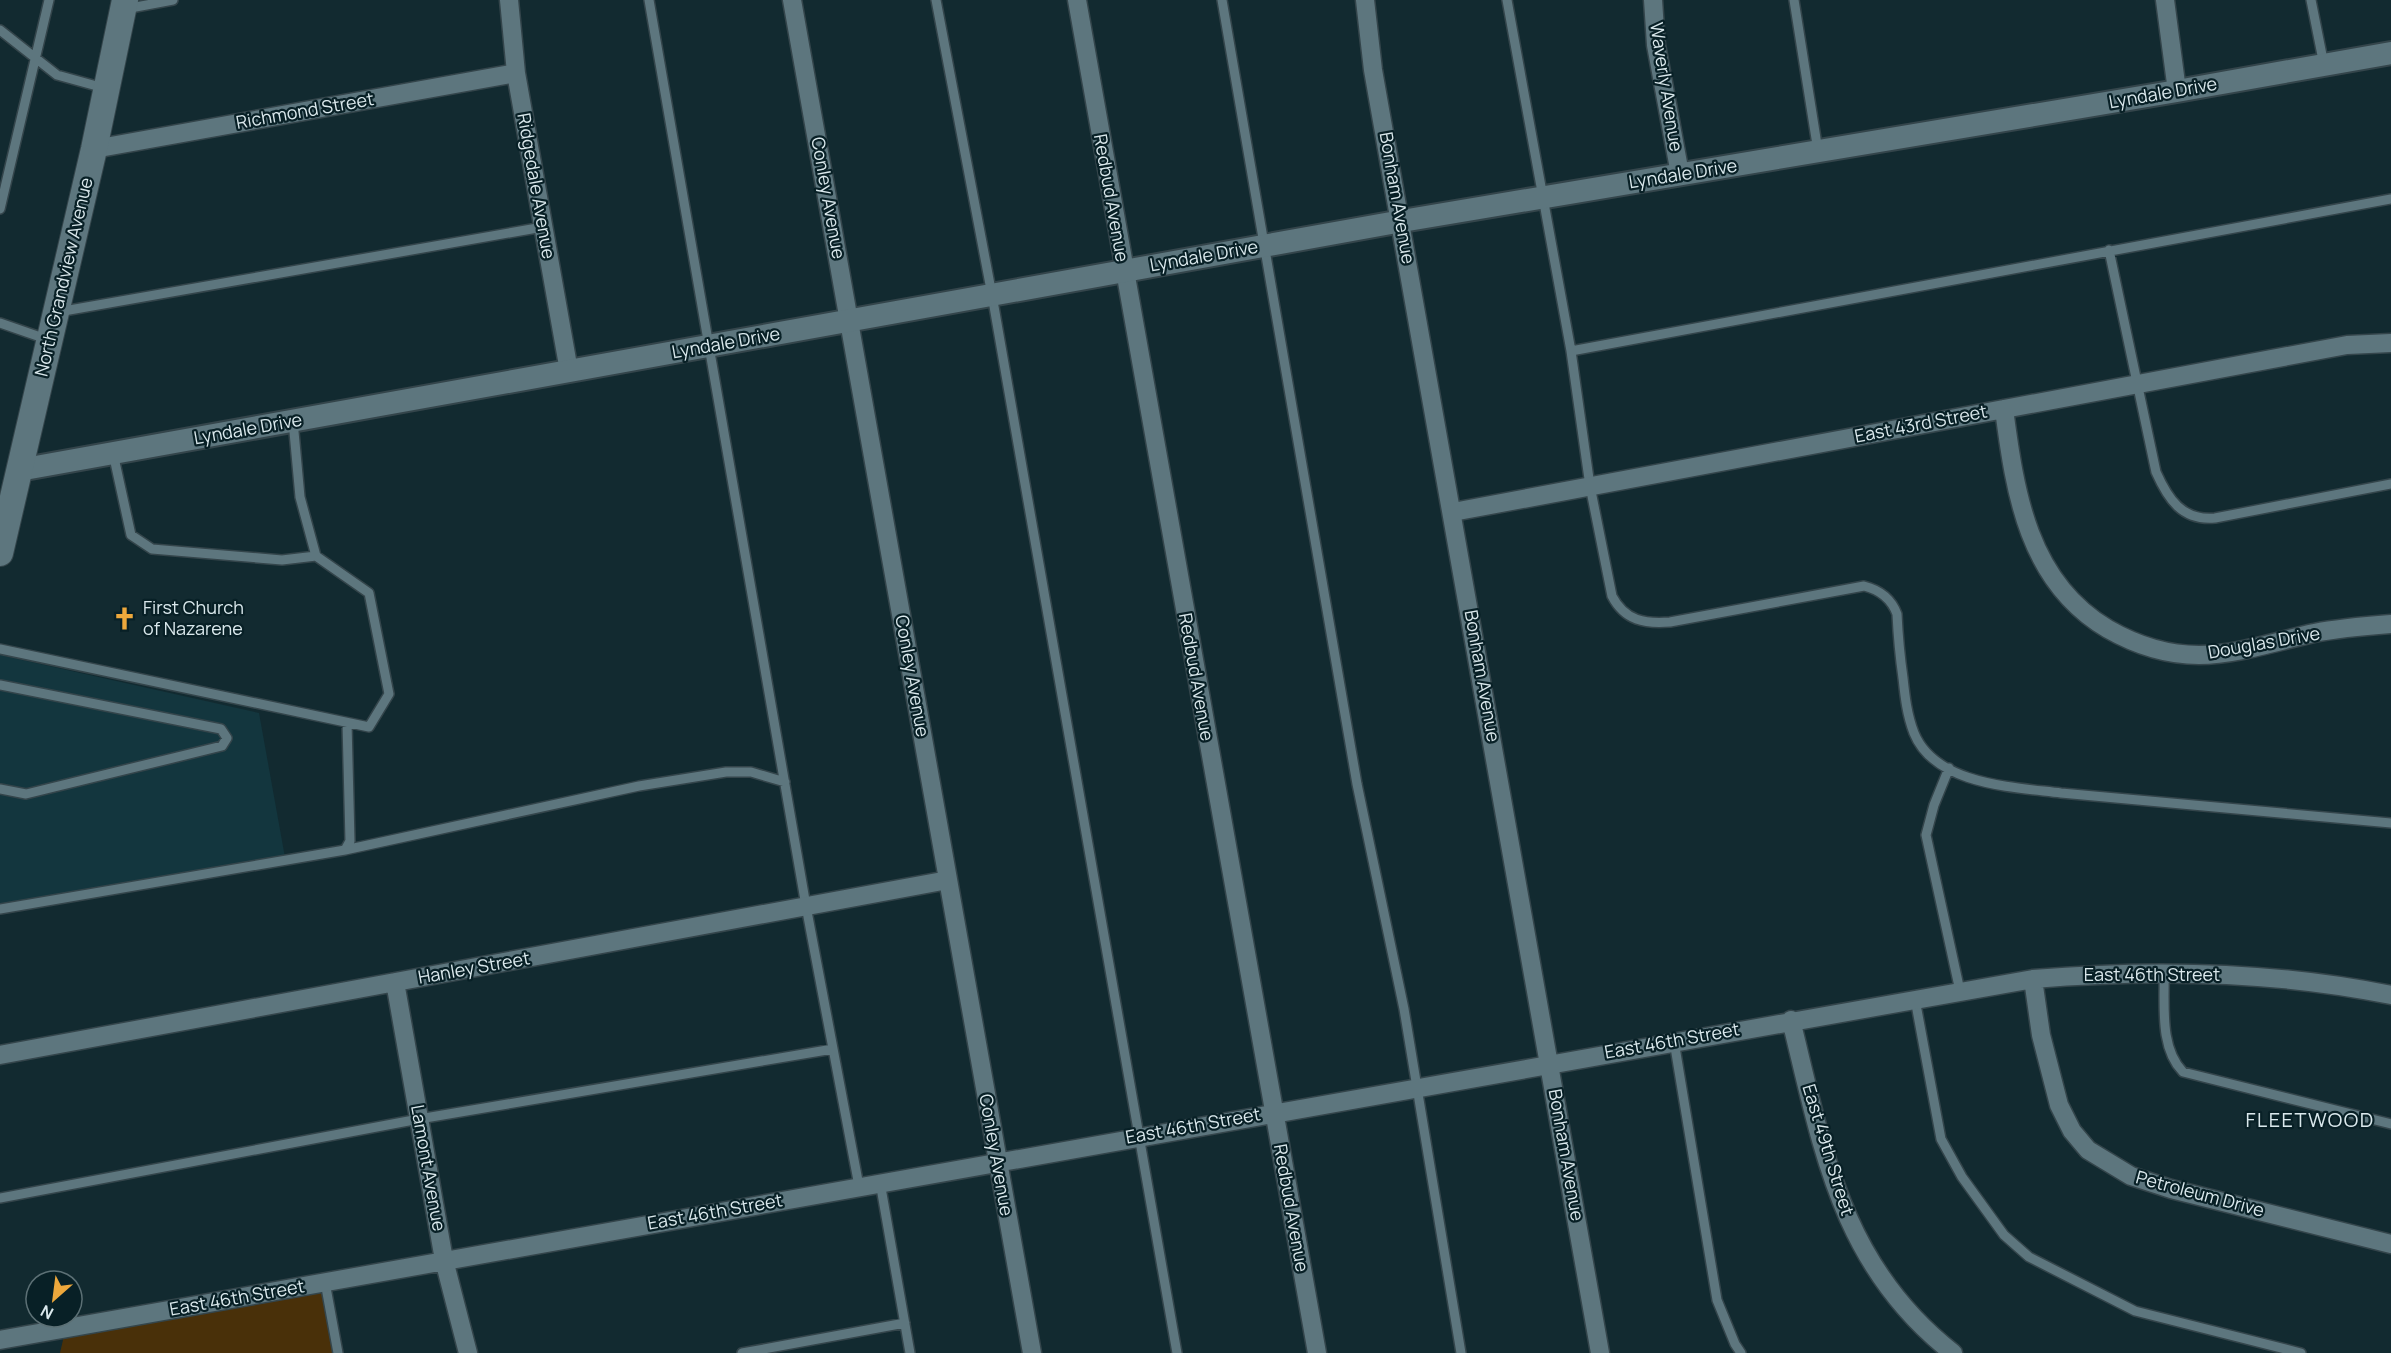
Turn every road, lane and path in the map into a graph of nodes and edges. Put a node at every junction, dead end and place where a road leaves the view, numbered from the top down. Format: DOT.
graph roads {
  1 [pos="49,0"];
  2 [pos="173,0"];
  3 [pos="509,0"];
  4 [pos="649,0"];
  5 [pos="792,0"];
  6 [pos="936,0"];
  7 [pos="1077,0"];
  8 [pos="1222,0"];
  9 [pos="1365,0"];
  10 [pos="1507,0"];
  11 [pos="1653,0"];
  12 [pos="1794,0"];
  13 [pos="2165,0"];
  14 [pos="2311,0"];
  15 [pos="123,5"];
  16 [pos="0,30"];
  17 [pos="2391,53"];
  18 [pos="35,58"];
  19 [pos="2324,65"];
  20 [pos="516,73"];
  21 [pos="107,89"];
  22 [pos="2177,91"];
  23 [pos="94,148"];
  24 [pos="1818,151"];
  25 [pos="1680,174"];
  26 [pos="1543,197"];
  27 [pos="2391,198"];
  28 [pos="0,209"];
  29 [pos="1402,221"];
  30 [pos="543,227"];
  31 [pos="1264,246"];
  32 [pos="2109,250"];
  33 [pos="1124,271"];
  34 [pos="992,294"];
  35 [pos="56,312"];
  36 [pos="850,320"];
  37 [pos="0,323"];
  38 [pos="50,340"];
  39 [pos="2391,343"];
  40 [pos="711,345"];
  41 [pos="1571,351"];
  42 [pos="569,371"];
  43 [pos="2137,384"];
  44 [pos="2004,409"];
  45 [pos="293,421"];
  46 [pos="113,453"];
  47 [pos="19,470"];
  48 [pos="2391,484"];
  49 [pos="1590,486"];
  50 [pos="1453,512"];
  51 [pos="0,553"];
  52 [pos="316,556"];
  53 [pos="2391,624"];
  54 [pos="0,649"];
  55 [pos="0,685"];
  56 [pos="347,723"];
  57 [pos="1949,768"];
  58 [pos="785,782"];
  59 [pos="0,789"];
  60 [pos="2391,823"];
  61 [pos="345,850"];
  62 [pos="948,880"];
  63 [pos="806,906"];
  64 [pos="0,909"];
  65 [pos="2164,972"];
  66 [pos="2033,979"];
  67 [pos="395,982"];
  68 [pos="1960,991"];
  69 [pos="2391,995"];
  70 [pos="1915,999"];
  71 [pos="1791,1020"];
  72 [pos="1674,1041"];
  73 [pos="833,1049"];
  74 [pos="0,1055"];
  75 [pos="1550,1063"];
  76 [pos="1416,1087"];
  77 [pos="1274,1112"];
  78 [pos="419,1119"];
  79 [pos="2391,1124"];
  80 [pos="1137,1137"];
  81 [pos="997,1161"];
  82 [pos="880,1182"];
  83 [pos="859,1186"];
  84 [pos="0,1198"];
  85 [pos="2391,1244"];
  86 [pos="444,1260"];
  87 [pos="325,1282"];
  88 [pos="905,1323"];
  89 [pos="0,1340"];
  90 [pos="339,1353"];
  91 [pos="468,1353"];
  92 [pos="742,1353"];
  93 [pos="910,1353"];
  94 [pos="1032,1353"];
  95 [pos="1177,1353"];
  96 [pos="1317,1353"];
  97 [pos="1461,1353"];
  98 [pos="1600,1353"];
  99 [pos="1742,1353"];
  100 [pos="1953,1353"];
  101 [pos="2301,1353"];
  1 -- 18 [label="lane"];
  2 -- 15 [label="lane"];
  3 -- 20 [label="street, Ridgedale Avenue"];
  4 -- 40 [label="lane"];
  5 -- 36 [label="street, Conley Avenue"];
  6 -- 34 [label="lane"];
  7 -- 33 [label="street, Redbud Avenue"];
  8 -- 31 [label="lane"];
  9 -- 29 [label="street, Bonham Avenue"];
  10 -- 26 [label="lane"];
  11 -- 25 [label="street, Waverly Avenue"];
  12 -- 24 [label="lane"];
  13 -- 22 [label="street"];
  14 -- 19 [label="lane"];
  15 -- 21 [label="main road, North Grandview Avenue"];
  16 -- 18 [label="lane"];
  17 -- 19 [label="street, Lyndale Drive"];
  18 -- 21 [label="lane"];
  18 -- 28 [label="lane"];
  19 -- 22 [label="street, Lyndale Drive"];
  20 -- 23 [label="street, Richmond Street"];
  20 -- 30 [label="street, Ridgedale Avenue"];
  21 -- 23 [label="main road, North Grandview Avenue"];
  22 -- 24 [label="street, Lyndale Drive"];
  23 -- 35 [label="main road, North Grandview Avenue"];
  24 -- 25 [label="street, Lyndale Drive"];
  25 -- 26 [label="street, Lyndale Drive"];
  26 -- 29 [label="street, Lyndale Drive"];
  26 -- 41 [label="lane"];
  27 -- 32 [label="lane"];
  29 -- 31 [label="street, Lyndale Drive"];
  29 -- 50 [label="street, Bonham Avenue"];
  30 -- 35 [label="lane"];
  30 -- 42 [label="street, Ridgedale Avenue"];
  31 -- 33 [label="street, Lyndale Drive"];
  31 -- 76 [label="lane"];
  32 -- 41 [label="lane"];
  32 -- 43 [label="lane"];
  33 -- 34 [label="street, Lyndale Drive"];
  33 -- 77 [label="street, Redbud Avenue"];
  34 -- 36 [label="street, Lyndale Drive"];
  34 -- 80 [label="lane"];
  35 -- 38 [label="main road, North Grandview Avenue"];
  36 -- 40 [label="street, Lyndale Drive"];
  36 -- 62 [label="street, Conley Avenue"];
  37 -- 38 [label="lane"];
  38 -- 47 [label="main road, North Grandview Avenue"];
  39 -- 43 [label="street, East 43rd Street"];
  40 -- 42 [label="street, Lyndale Drive"];
  40 -- 58 [label="lane"];
  41 -- 49 [label="lane"];
  42 -- 45 [label="street, Lyndale Drive"];
  43 -- 44 [label="street, East 43rd Street"];
  43 -- 48 [label="lane"];
  44 -- 49 [label="street, East 43rd Street"];
  44 -- 53 [label="street, Douglas Drive"];
  45 -- 46 [label="street, Lyndale Drive"];
  45 -- 52 [label="lane"];
  46 -- 47 [label="street, Lyndale Drive"];
  46 -- 52 [label="lane"];
  47 -- 51 [label="main road, North Grandview Avenue"];
  49 -- 50 [label="street, East 43rd Street"];
  49 -- 57 [label="lane"];
  50 -- 75 [label="street, Bonham Avenue"];
  52 -- 56 [label="lane"];
  54 -- 56 [label="lane"];
  55 -- 59 [label="lane"];
  56 -- 61 [label="lane"];
  57 -- 60 [label="lane"];
  57 -- 68 [label="lane"];
  58 -- 61 [label="lane"];
  58 -- 63 [label="lane"];
  61 -- 64 [label="lane"];
  62 -- 63 [label="street, Hanley Street"];
  62 -- 81 [label="street, Conley Avenue"];
  63 -- 67 [label="street, Hanley Street"];
  63 -- 73 [label="lane"];
  65 -- 66 [label="street, East 46th Street"];
  65 -- 69 [label="street, East 46th Street"];
  65 -- 79 [label="lane"];
  66 -- 68 [label="street, East 46th Street"];
  66 -- 85 [label="street, Petroleum Drive"];
  67 -- 74 [label="street, Hanley Street"];
  67 -- 78 [label="street, Lamont Avenue"];
  68 -- 70 [label="street, East 46th Street"];
  70 -- 71 [label="street, East 46th Street"];
  70 -- 101 [label="lane"];
  71 -- 72 [label="street, East 46th Street"];
  71 -- 100 [label="street, East 49th Street"];
  72 -- 75 [label="street, East 46th Street"];
  72 -- 99 [label="lane"];
  73 -- 78 [label="lane"];
  73 -- 83 [label="lane"];
  75 -- 76 [label="street, East 46th Street"];
  75 -- 98 [label="street, Bonham Avenue"];
  76 -- 77 [label="street, East 46th Street"];
  76 -- 97 [label="lane"];
  77 -- 80 [label="street, East 46th Street"];
  77 -- 96 [label="street, Redbud Avenue"];
  78 -- 84 [label="lane"];
  78 -- 86 [label="street, Lamont Avenue"];
  80 -- 81 [label="street, East 46th Street"];
  80 -- 95 [label="lane"];
  81 -- 82 [label="street, East 46th Street"];
  81 -- 94 [label="street, Conley Avenue"];
  82 -- 83 [label="street, East 46th Street"];
  82 -- 88 [label="lane"];
  83 -- 86 [label="street, East 46th Street"];
  86 -- 87 [label="street, East 46th Street"];
  86 -- 91 [label="street, Lamont Avenue"];
  87 -- 89 [label="street, East 46th Street"];
  87 -- 90 [label="lane"];
  88 -- 92 [label="lane"];
  88 -- 93 [label="lane"];
}
